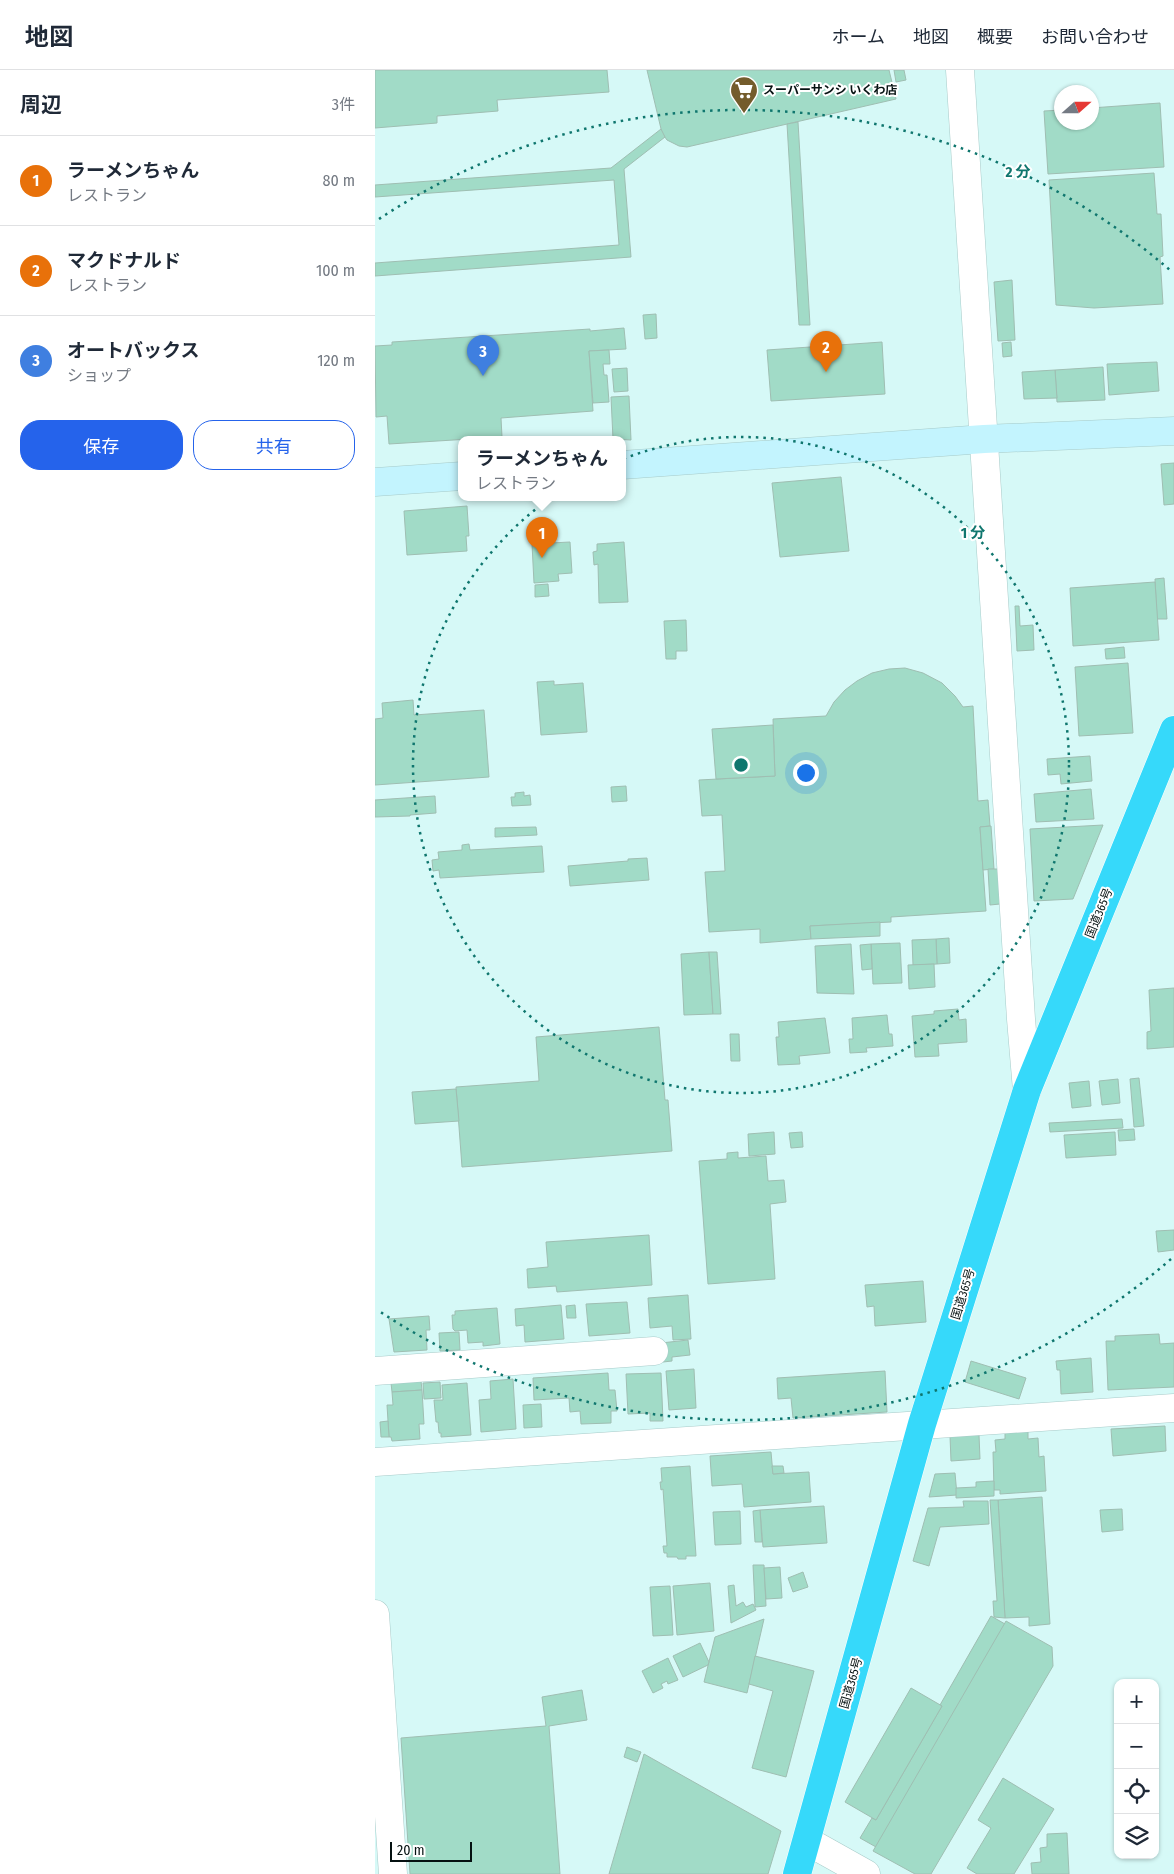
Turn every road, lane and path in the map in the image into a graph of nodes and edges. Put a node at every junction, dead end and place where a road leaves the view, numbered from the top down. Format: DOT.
graph roads {
  1 [pos="960,70"];
  2 [pos="1174,431"];
  3 [pos="984,439"];
  4 [pos="626,464"];
  5 [pos="458,476"];
  6 [pos="375,482"];
  7 [pos="1174,730"];
  8 [pos="1027,1090"];
  9 [pos="653,1351"];
  10 [pos="375,1371"];
  11 [pos="1174,1408"];
  12 [pos="922,1424"];
  13 [pos="375,1462"];
  14 [pos="375,1614"];
  15 [pos="807,1841"];
  16 [pos="393,1874"];
  17 [pos="797,1874"];
  18 [pos="867,1874"];
  1 -- 3 [label="street"];
  2 -- 3 [label="street"];
  3 -- 4 [label="street"];
  3 -- 8 [label="street"];
  5 -- 6 [label="street"];
  7 -- 8 [label="highway, 国道365号"];
  8 -- 12 [label="highway, 国道365号"];
  9 -- 10 [label="street"];
  11 -- 12 [label="street"];
  12 -- 13 [label="street"];
  12 -- 15 [label="highway, 国道365号"];
  14 -- 16 [label="street"];
  15 -- 17 [label="highway, 国道365号"];
  15 -- 18 [label="street"];
}
